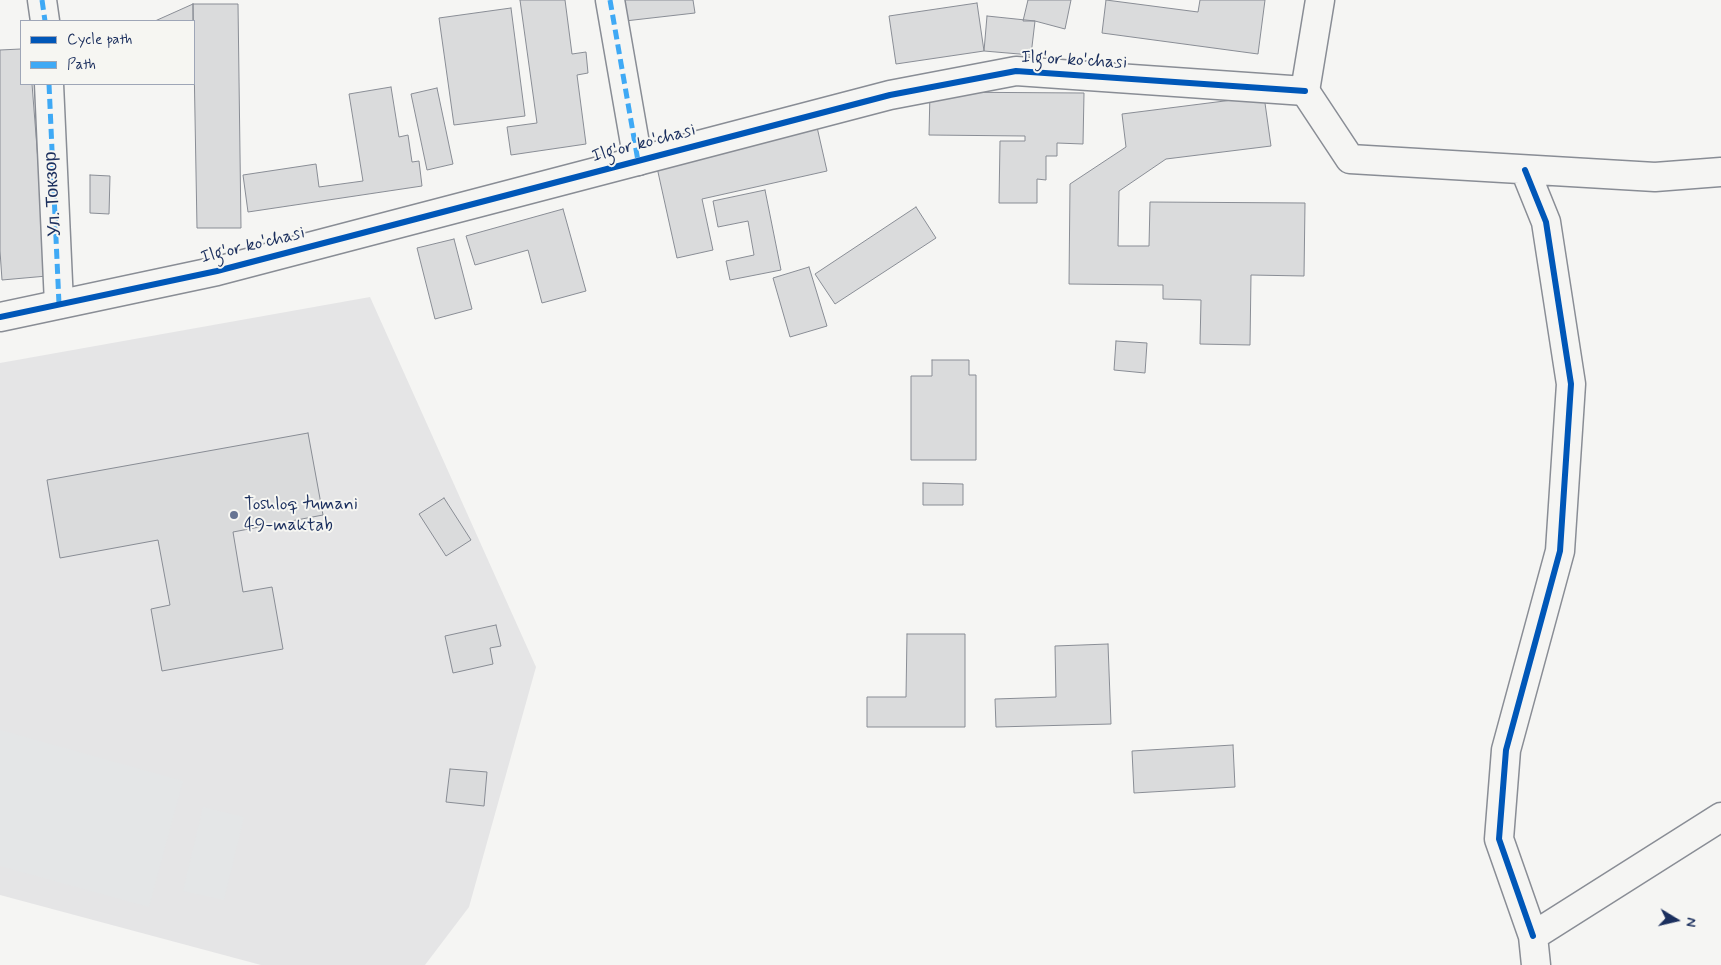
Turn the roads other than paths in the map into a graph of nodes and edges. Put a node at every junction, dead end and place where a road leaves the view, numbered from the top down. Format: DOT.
graph roads {
  1 [pos="42,0"];
  2 [pos="610,0"];
  3 [pos="1320,0"];
  4 [pos="46,20"];
  5 [pos="49,85"];
  6 [pos="1305,90"];
  7 [pos="638,161"];
  8 [pos="1525,170"];
  9 [pos="1721,172"];
  10 [pos="59,304"];
  11 [pos="0,317"];
  12 [pos="1721,818"];
  13 [pos="1533,936"];
  14 [pos="1536,965"];
  1 -- 4 [label="street"];
  2 -- 7 [label="street"];
  3 -- 6 [label="street"];
  5 -- 10 [label="street, Ул. Токзор"];
  6 -- 7 [label="street, Ilg'or ko'chasi"];
  6 -- 8 [label="street"];
  7 -- 10 [label="street, Ilg'or ko'chasi"];
  8 -- 9 [label="street"];
  8 -- 13 [label="street"];
  10 -- 11 [label="street, Ilg'or ko'chasi"];
  12 -- 13 [label="street"];
  13 -- 14 [label="street"];
}
